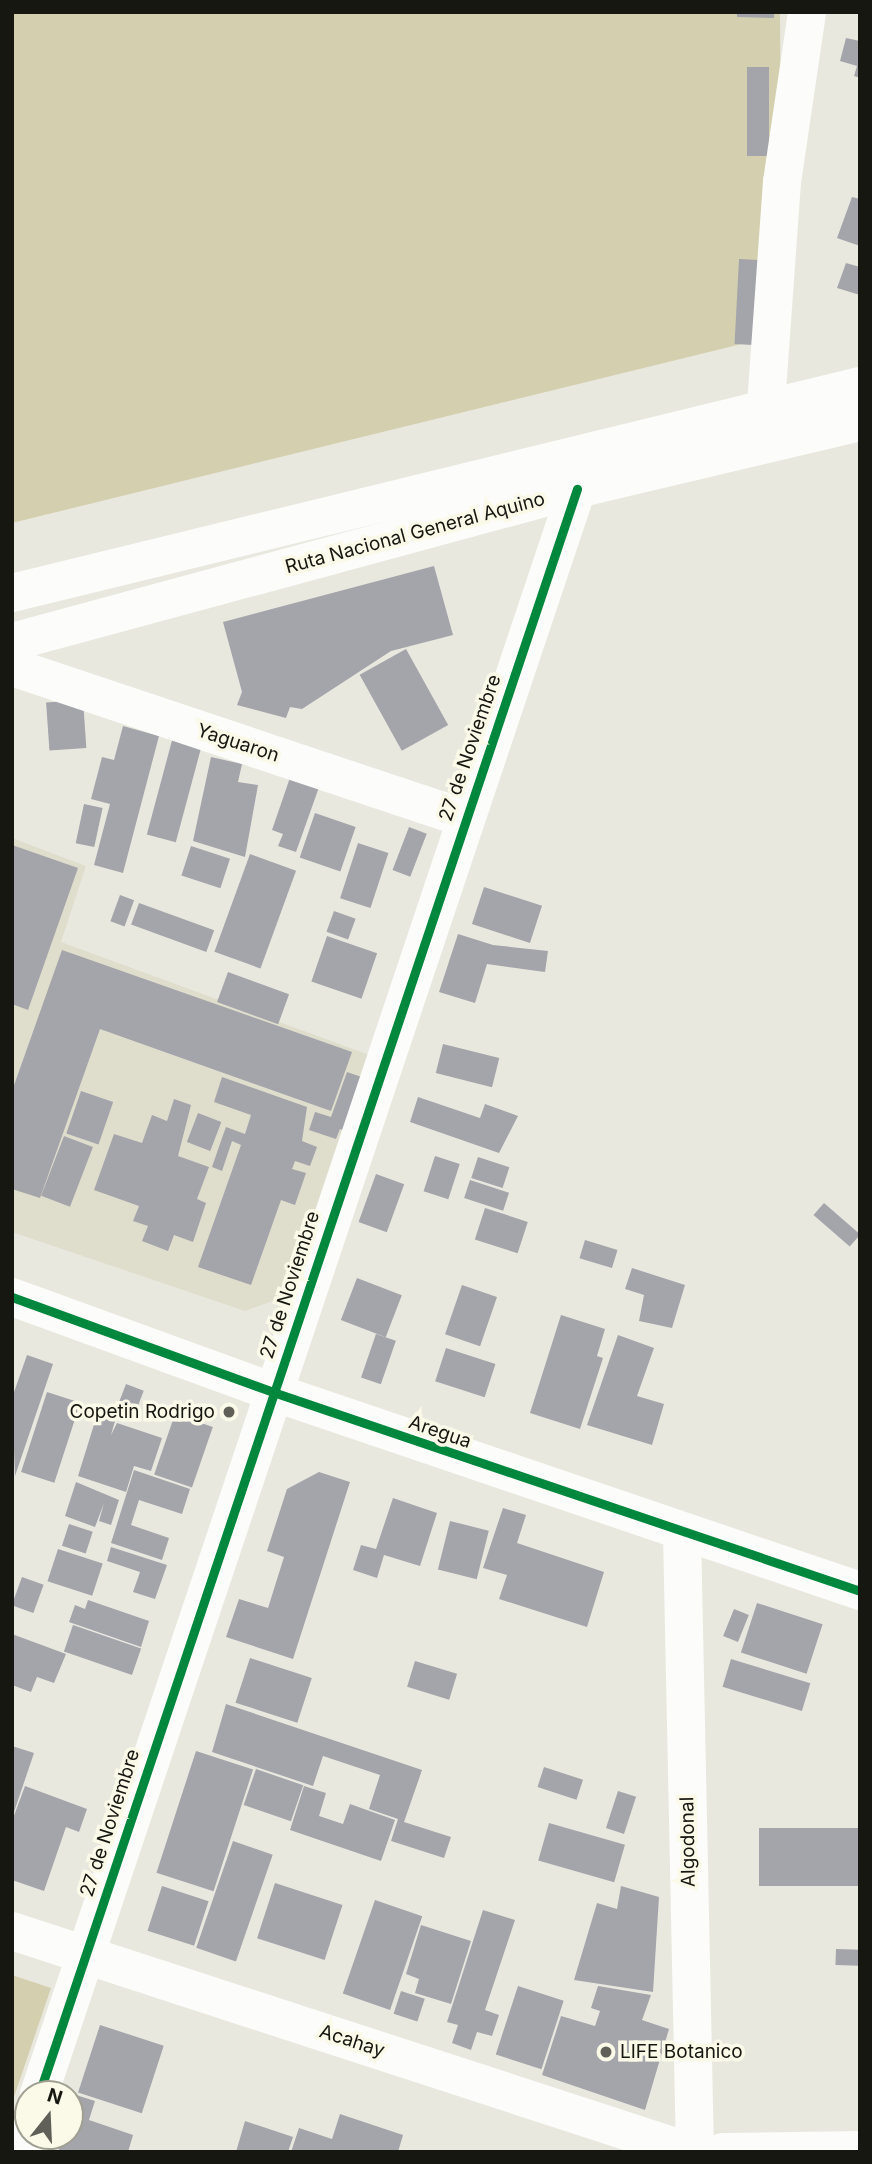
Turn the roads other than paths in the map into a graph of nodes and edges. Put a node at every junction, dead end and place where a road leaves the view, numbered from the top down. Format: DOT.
graph roads {
  1 [pos="807,12"];
  2 [pos="860,386"];
  3 [pos="766,405"];
  4 [pos="860,422"];
  5 [pos="578,489"];
  6 [pos="12,593"];
  7 [pos="12,642"];
  8 [pos="12,667"];
  9 [pos="464,818"];
  10 [pos="12,1297"];
  11 [pos="272,1392"];
  12 [pos="682,1533"];
  13 [pos="860,1591"];
  14 [pos="12,1931"];
  15 [pos="85,1955"];
  16 [pos="44,2080"];
  17 [pos="860,2150"];
  18 [pos="693,2152"];
  19 [pos="723,2152"];
  1 -- 3 [label="main road"];
  2 -- 3 [label="main road, Ruta Nacional General Aquino"];
  3 -- 6 [label="main road, Ruta Nacional General Aquino"];
  4 -- 5 [label="main road, Ruta Nacional General Aquino"];
  5 -- 7 [label="main road, Ruta Nacional General Aquino"];
  5 -- 9 [label="main road, 27 de Noviembre"];
  8 -- 9 [label="main road, Yaguaron"];
  9 -- 11 [label="main road, 27 de Noviembre"];
  10 -- 11 [label="main road, Aregua"];
  11 -- 12 [label="main road, Aregua"];
  11 -- 15 [label="main road, 27 de Noviembre"];
  12 -- 13 [label="main road, Aregua"];
  12 -- 18 [label="main road, Algodonal"];
  14 -- 15 [label="main road, Acahay"];
  15 -- 16 [label="main road, 27 de Noviembre"];
  15 -- 18 [label="main road, Acahay"];
  17 -- 19 [label="main road"];
}
